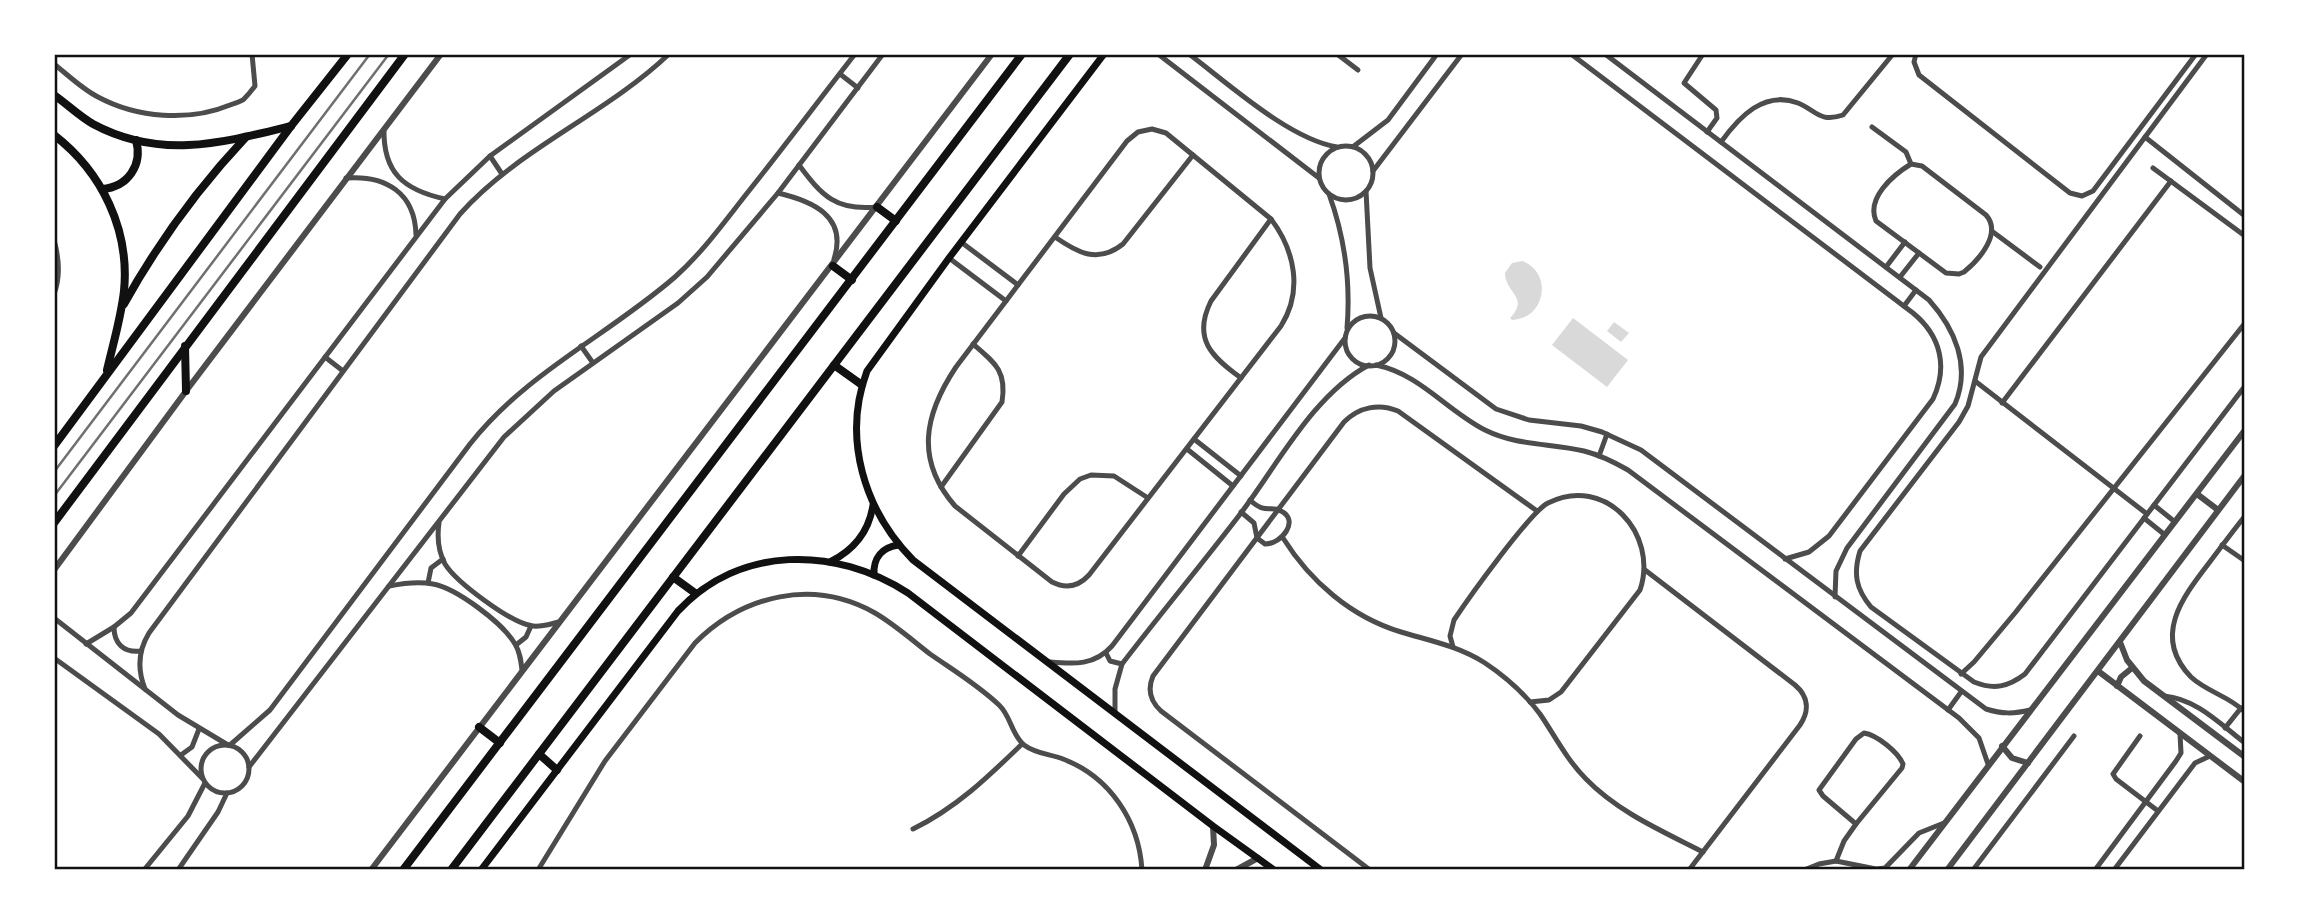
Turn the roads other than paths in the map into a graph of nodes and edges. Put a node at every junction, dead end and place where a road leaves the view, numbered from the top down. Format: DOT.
graph roads {
  1 [pos="252,54"];
  2 [pos="348,54"];
  3 [pos="405,54"];
  4 [pos="441,54"];
  5 [pos="631,54"];
  6 [pos="669,54"];
  7 [pos="855,54"];
  8 [pos="883,54"];
  9 [pos="992,54"];
  10 [pos="1022,54"];
  11 [pos="1070,54"];
  12 [pos="1104,54"];
  13 [pos="1158,54"];
  14 [pos="1189,54"];
  15 [pos="1337,54"];
  16 [pos="1437,54"];
  17 [pos="1462,54"];
  18 [pos="1571,54"];
  19 [pos="1605,54"];
  20 [pos="1703,54"];
  21 [pos="1894,54"];
  22 [pos="1916,54"];
  23 [pos="2196,54"];
  24 [pos="2207,54"];
  25 [pos="54,64"];
  26 [pos="1358,70"];
  27 [pos="840,74"];
  28 [pos="858,88"];
  29 [pos="54,95"];
  30 [pos="291,126"];
  31 [pos="1872,127"];
  32 [pos="384,129"];
  33 [pos="1707,131"];
  34 [pos="54,135"];
  35 [pos="246,137"];
  36 [pos="2145,137"];
  37 [pos="136,140"];
  38 [pos="1721,142"];
  39 [pos="1353,146"];
  40 [pos="1337,147"];
  41 [pos="1193,155"];
  42 [pos="490,156"];
  43 [pos="799,164"];
  44 [pos="1911,164"];
  45 [pos="2153,167"];
  46 [pos="1373,171"];
  47 [pos="502,174"];
  48 [pos="1319,177"];
  49 [pos="346,178"];
  50 [pos="2171,181"];
  51 [pos="102,189"];
  52 [pos="1366,191"];
  53 [pos="778,193"];
  54 [pos="1329,194"];
  55 [pos="445,199"];
  56 [pos="877,207"];
  57 [pos="2245,216"];
  58 [pos="1271,219"];
  59 [pos="896,221"];
  60 [pos="1993,232"];
  61 [pos="416,235"];
  62 [pos="2245,236"];
  63 [pos="1055,237"];
  64 [pos="54,240"];
  65 [pos="961,243"];
  66 [pos="1905,243"];
  67 [pos="1919,253"];
  68 [pos="949,258"];
  69 [pos="833,266"];
  70 [pos="1886,267"];
  71 [pos="2040,267"];
  72 [pos="1900,277"];
  73 [pos="852,280"];
  74 [pos="1018,285"];
  75 [pos="1916,290"];
  76 [pos="54,294"];
  77 [pos="1006,301"];
  78 [pos="1904,306"];
  79 [pos="121,309"];
  80 [pos="1381,318"];
  81 [pos="2245,323"];
  82 [pos="1394,333"];
  83 [pos="1346,335"];
  84 [pos="973,344"];
  85 [pos="185,346"];
  86 [pos="581,346"];
  87 [pos="325,357"];
  88 [pos="593,363"];
  89 [pos="834,365"];
  90 [pos="1372,365"];
  91 [pos="343,371"];
  92 [pos="106,375"];
  93 [pos="1241,378"];
  94 [pos="1975,381"];
  95 [pos="862,385"];
  96 [pos="2245,386"];
  97 [pos="186,391"];
  98 [pos="2002,403"];
  99 [pos="2245,430"];
  100 [pos="1607,433"];
  101 [pos="1194,439"];
  102 [pos="55,443"];
  103 [pos="1187,449"];
  104 [pos="1599,456"];
  105 [pos="2245,475"];
  106 [pos="1241,476"];
  107 [pos="1233,486"];
  108 [pos="941,487"];
  109 [pos="2113,488"];
  110 [pos="2197,494"];
  111 [pos="1149,498"];
  112 [pos="1250,500"];
  113 [pos="874,504"];
  114 [pos="2154,505"];
  115 [pos="1279,509"];
  116 [pos="2218,510"];
  117 [pos="1537,511"];
  118 [pos="1241,512"];
  119 [pos="2145,516"];
  120 [pos="2245,516"];
  121 [pos="440,521"];
  122 [pos="2175,522"];
  123 [pos="54,523"];
  124 [pos="2165,535"];
  125 [pos="1257,538"];
  126 [pos="1283,538"];
  127 [pos="898,545"];
  128 [pos="2222,545"];
  129 [pos="1018,556"];
  130 [pos="443,559"];
  131 [pos="1785,559"];
  132 [pos="2245,561"];
  133 [pos="829,563"];
  134 [pos="54,570"];
  135 [pos="1645,570"];
  136 [pos="874,575"];
  137 [pos="673,577"];
  138 [pos="428,583"];
  139 [pos="389,586"];
  140 [pos="695,593"];
  141 [pos="1835,597"];
  142 [pos="54,618"];
  143 [pos="559,622"];
  144 [pos="531,626"];
  145 [pos="114,627"];
  146 [pos="1906,634"];
  147 [pos="2120,642"];
  148 [pos="1918,643"];
  149 [pos="86,644"];
  150 [pos="516,645"];
  151 [pos="1898,645"];
  152 [pos="1453,647"];
  153 [pos="141,652"];
  154 [pos="1106,653"];
  155 [pos="1910,654"];
  156 [pos="54,658"];
  157 [pos="1047,662"];
  158 [pos="1122,664"];
  159 [pos="2132,668"];
  160 [pos="522,670"];
  161 [pos="2098,671"];
  162 [pos="1961,674"];
  163 [pos="2117,686"];
  164 [pos="145,689"];
  165 [pos="1961,692"];
  166 [pos="2164,696"];
  167 [pos="1530,702"];
  168 [pos="1948,710"];
  169 [pos="2030,710"];
  170 [pos="2243,710"];
  171 [pos="1115,714"];
  172 [pos="479,727"];
  173 [pos="2225,728"];
  174 [pos="199,729"];
  175 [pos="2180,734"];
  176 [pos="2074,736"];
  177 [pos="2140,736"];
  178 [pos="500,743"];
  179 [pos="2245,743"];
  180 [pos="1023,744"];
  181 [pos="229,745"];
  182 [pos="2002,746"];
  183 [pos="539,754"];
  184 [pos="181,755"];
  185 [pos="2210,756"];
  186 [pos="2245,757"];
  187 [pos="2028,763"];
  188 [pos="1988,764"];
  189 [pos="249,767"];
  190 [pos="557,770"];
  191 [pos="2163,779"];
  192 [pos="204,780"];
  193 [pos="2245,782"];
  194 [pos="2175,789"];
  195 [pos="227,793"];
  196 [pos="2146,802"];
  197 [pos="2158,811"];
  198 [pos="1944,823"];
  199 [pos="1856,824"];
  200 [pos="1213,826"];
  201 [pos="913,829"];
  202 [pos="1703,852"];
  203 [pos="1258,858"];
  204 [pos="1836,861"];
  205 [pos="144,870"];
  206 [pos="178,870"];
  207 [pos="371,870"];
  208 [pos="403,870"];
  209 [pos="451,870"];
  210 [pos="481,870"];
  211 [pos="538,870"];
  212 [pos="1142,870"];
  213 [pos="1205,870"];
  214 [pos="1236,870"];
  215 [pos="1274,870"];
  216 [pos="1321,870"];
  217 [pos="1370,870"];
  218 [pos="1689,870"];
  219 [pos="1804,870"];
  220 [pos="1909,870"];
  221 [pos="1947,870"];
  222 [pos="1973,870"];
  223 [pos="2095,870"];
  224 [pos="2114,870"];
  1 -- 25 [label="street"];
  2 -- 30 [label="main road"];
  3 -- 85 [label="main road"];
  4 -- 32 [label="street"];
  5 -- 42 [label="street"];
  6 -- 47 [label="street"];
  7 -- 27 [label="street"];
  8 -- 28 [label="street"];
  9 -- 56 [label="street"];
  10 -- 59 [label="main road"];
  11 -- 89 [label="main road"];
  12 -- 65 [label="main road"];
  13 -- 48 [label="street"];
  14 -- 40 [label="street"];
  15 -- 26 [label="street"];
  16 -- 39 [label="street"];
  17 -- 46 [label="street"];
  18 -- 78 [label="street"];
  19 -- 33 [label="street"];
  20 -- 33 [label="street"];
  21 -- 38 [label="street"];
  22 -- 23 [label="street"];
  24 -- 36 [label="street"];
  27 -- 28 [label="street"];
  27 -- 86 [label="street"];
  28 -- 43 [label="street"];
  29 -- 37 [label="main road"];
  30 -- 35 [label="main road"];
  30 -- 92 [label="main road"];
  31 -- 44 [label="street"];
  32 -- 49 [label="street"];
  32 -- 55 [label="street"];
  33 -- 38 [label="street"];
  34 -- 51 [label="main road"];
  35 -- 37 [label="main road"];
  35 -- 79 [label="main road"];
  36 -- 57 [label="street"];
  36 -- 94 [label="street"];
  37 -- 51 [label="main road"];
  38 -- 70 [label="street"];
  39 -- 40 [label="street"];
  39 -- 46 [label="street"];
  40 -- 48 [label="street"];
  41 -- 58 [label="street"];
  41 -- 63 [label="street"];
  41 -- 63 [label="street"];
  42 -- 47 [label="street"];
  42 -- 55 [label="street"];
  43 -- 53 [label="street"];
  43 -- 56 [label="street"];
  44 -- 60 [label="street"];
  44 -- 66 [label="street"];
  45 -- 50 [label="street"];
  46 -- 52 [label="street"];
  47 -- 91 [label="street"];
  48 -- 54 [label="street"];
  49 -- 61 [label="street"];
  49 -- 97 [label="street"];
  50 -- 62 [label="street"];
  50 -- 98 [label="street"];
  51 -- 79 [label="main road"];
  52 -- 54 [label="street"];
  52 -- 80 [label="street"];
  53 -- 69 [label="street"];
  53 -- 88 [label="street"];
  54 -- 83 [label="street"];
  55 -- 61 [label="street"];
  56 -- 59 [label="main road"];
  56 -- 69 [label="street"];
  58 -- 93 [label="street"];
  58 -- 93 [label="street"];
  59 -- 73 [label="main road"];
  60 -- 67 [label="street"];
  60 -- 71 [label="street"];
  61 -- 87 [label="street"];
  63 -- 74 [label="street"];
  64 -- 76 [label="street"];
  65 -- 68 [label="main road"];
  65 -- 74 [label="street"];
  66 -- 67 [label="street"];
  66 -- 70 [label="street"];
  67 -- 72 [label="street"];
  68 -- 77 [label="street"];
  68 -- 95 [label="main road"];
  69 -- 73 [label="main road"];
  69 -- 143 [label="street"];
  70 -- 72 [label="street"];
  72 -- 75 [label="street"];
  73 -- 178 [label="main road"];
  74 -- 77 [label="street"];
  75 -- 78 [label="street"];
  75 -- 141 [label="street"];
  77 -- 84 [label="street"];
  78 -- 131 [label="street"];
  79 -- 92 [label="main road"];
  80 -- 82 [label="street"];
  80 -- 83 [label="street"];
  81 -- 109 [label="street"];
  82 -- 90 [label="street"];
  82 -- 100 [label="street"];
  83 -- 90 [label="street"];
  83 -- 106 [label="street"];
  84 -- 108 [label="street"];
  84 -- 108 [label="street"];
  85 -- 97 [label="main road"];
  85 -- 123 [label="main road"];
  86 -- 88 [label="street"];
  86 -- 181 [label="street"];
  87 -- 91 [label="street"];
  87 -- 145 [label="street"];
  88 -- 121 [label="street"];
  89 -- 95 [label="main road"];
  89 -- 137 [label="main road"];
  90 -- 104 [label="street"];
  90 -- 112 [label="street"];
  91 -- 153 [label="street"];
  92 -- 102 [label="main road"];
  93 -- 101 [label="street"];
  94 -- 98 [label="street"];
  94 -- 146 [label="street"];
  95 -- 113 [label="main road"];
  96 -- 114 [label="street"];
  97 -- 134 [label="street"];
  98 -- 109 [label="street"];
  99 -- 110 [label="street"];
  100 -- 104 [label="street"];
  100 -- 131 [label="street"];
  101 -- 103 [label="street"];
  101 -- 106 [label="street"];
  103 -- 107 [label="street"];
  103 -- 111 [label="street"];
  104 -- 168 [label="street"];
  105 -- 116 [label="street"];
  106 -- 107 [label="street"];
  107 -- 154 [label="street"];
  108 -- 129 [label="street"];
  109 -- 119 [label="street"];
  109 -- 162 [label="street"];
  110 -- 116 [label="street"];
  110 -- 122 [label="street"];
  111 -- 129 [label="street"];
  111 -- 129 [label="street"];
  112 -- 115 [label="street"];
  112 -- 118 [label="street"];
  113 -- 127 [label="main road"];
  113 -- 133 [label="main road"];
  114 -- 119 [label="street"];
  114 -- 122 [label="street"];
  115 -- 117 [label="street"];
  115 -- 125 [label="street"];
  115 -- 126 [label="street"];
  116 -- 147 [label="street"];
  117 -- 135 [label="street"];
  117 -- 152 [label="street"];
  118 -- 125 [label="street"];
  118 -- 158 [label="street"];
  119 -- 124 [label="street"];
  119 -- 162 [label="street"];
  120 -- 128 [label="street"];
  121 -- 130 [label="street"];
  121 -- 139 [label="street"];
  122 -- 124 [label="street"];
  124 -- 169 [label="street"];
  125 -- 126 [label="street"];
  125 -- 217 [label="street"];
  126 -- 152 [label="street"];
  127 -- 136 [label="main road"];
  127 -- 157 [label="main road"];
  128 -- 132 [label="street"];
  128 -- 170 [label="street"];
  130 -- 138 [label="street"];
  130 -- 144 [label="street"];
  131 -- 141 [label="street"];
  133 -- 136 [label="main road"];
  133 -- 140 [label="main road"];
  135 -- 167 [label="street"];
  135 -- 202 [label="street"];
  136 -- 200 [label="main road"];
  137 -- 140 [label="main road"];
  137 -- 183 [label="main road"];
  138 -- 139 [label="street"];
  138 -- 150 [label="street"];
  139 -- 189 [label="street"];
  140 -- 190 [label="main road"];
  141 -- 151 [label="street"];
  142 -- 149 [label="street"];
  143 -- 144 [label="street"];
  143 -- 160 [label="street"];
  144 -- 150 [label="street"];
  145 -- 149 [label="street"];
  145 -- 153 [label="street"];
  146 -- 148 [label="street"];
  146 -- 151 [label="street"];
  147 -- 159 [label="street"];
  147 -- 161 [label="street"];
  148 -- 155 [label="street"];
  148 -- 162 [label="street"];
  149 -- 164 [label="street"];
  150 -- 160 [label="street"];
  151 -- 155 [label="street"];
  152 -- 167 [label="street"];
  153 -- 164 [label="street"];
  154 -- 157 [label="street"];
  154 -- 158 [label="street"];
  155 -- 165 [label="street"];
  156 -- 184 [label="street"];
  157 -- 171 [label="main road"];
  158 -- 171 [label="street"];
  159 -- 163 [label="street"];
  159 -- 166 [label="street"];
  160 -- 172 [label="street"];
  161 -- 163 [label="street"];
  161 -- 187 [label="street"];
  163 -- 175 [label="street"];
  164 -- 174 [label="street"];
  165 -- 168 [label="street"];
  165 -- 169 [label="street"];
  166 -- 173 [label="street"];
  166 -- 186 [label="street"];
  167 -- 202 [label="street"];
  168 -- 188 [label="street"];
  169 -- 182 [label="street"];
  170 -- 173 [label="street"];
  171 -- 216 [label="main road"];
  172 -- 178 [label="main road"];
  172 -- 207 [label="street"];
  173 -- 179 [label="street"];
  174 -- 181 [label="street"];
  174 -- 184 [label="street"];
  175 -- 185 [label="street"];
  175 -- 191 [label="street"];
  176 -- 222 [label="street"];
  177 -- 196 [label="street"];
  178 -- 208 [label="main road"];
  180 -- 201 [label="street"];
  180 -- 211 [label="street"];
  180 -- 212 [label="street"];
  181 -- 189 [label="street"];
  181 -- 192 [label="street"];
  182 -- 187 [label="street"];
  182 -- 188 [label="street"];
  183 -- 190 [label="main road"];
  183 -- 209 [label="main road"];
  184 -- 192 [label="street"];
  185 -- 193 [label="street"];
  185 -- 194 [label="street"];
  187 -- 221 [label="street"];
  188 -- 198 [label="street"];
  189 -- 195 [label="street"];
  190 -- 210 [label="main road"];
  191 -- 194 [label="street"];
  191 -- 196 [label="street"];
  192 -- 195 [label="street"];
  192 -- 205 [label="street"];
  194 -- 197 [label="street"];
  195 -- 206 [label="street"];
  196 -- 197 [label="street"];
  196 -- 223 [label="street"];
  197 -- 224 [label="street"];
  198 -- 204 [label="street"];
  198 -- 220 [label="street"];
  199 -- 199 [label="street"];
  199 -- 204 [label="street"];
  200 -- 203 [label="main road"];
  200 -- 213 [label="street"];
  202 -- 218 [label="street"];
  203 -- 214 [label="street"];
  203 -- 215 [label="main road"];
  204 -- 219 [label="street"];
}
